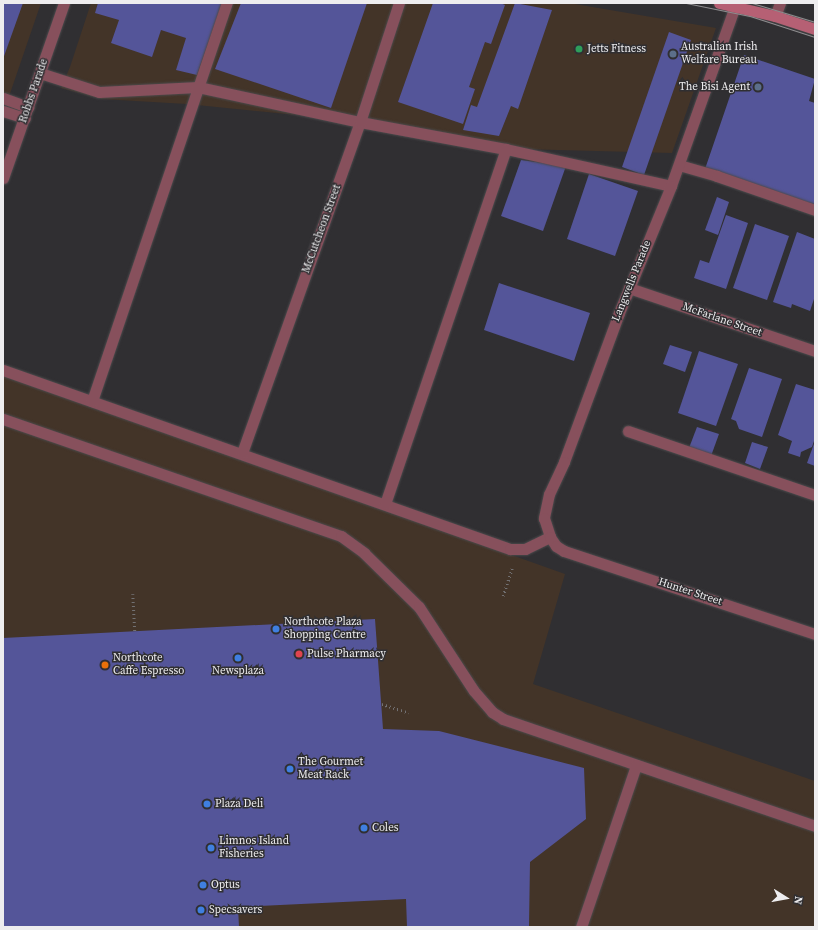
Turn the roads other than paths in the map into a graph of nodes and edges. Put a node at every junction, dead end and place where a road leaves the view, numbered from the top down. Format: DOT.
graph roads {
  1 [pos="64,3"];
  2 [pos="227,3"];
  3 [pos="399,3"];
  4 [pos="719,3"];
  5 [pos="780,3"];
  6 [pos="735,6"];
  7 [pos="775,16"];
  8 [pos="815,29"];
  9 [pos="40,74"];
  10 [pos="198,87"];
  11 [pos="3,98"];
  12 [pos="28,107"];
  13 [pos="3,111"];
  14 [pos="24,118"];
  15 [pos="360,122"];
  16 [pos="506,148"];
  17 [pos="679,165"];
  18 [pos="3,178"];
  19 [pos="671,186"];
  20 [pos="815,210"];
  21 [pos="629,288"];
  22 [pos="815,351"];
  23 [pos="3,370"];
  24 [pos="92,402"];
  25 [pos="3,419"];
  26 [pos="628,431"];
  27 [pos="242,453"];
  28 [pos="815,495"];
  29 [pos="386,504"];
  30 [pos="550,538"];
  31 [pos="815,634"];
  32 [pos="636,765"];
  33 [pos="815,826"];
  34 [pos="581,927"];
  1 -- 9 [label="street, Robbs Parade"];
  2 -- 10 [label="street"];
  3 -- 15 [label="street, McCutcheon Street"];
  4 -- 6 [label="main road"];
  5 -- 7 [label="street"];
  6 -- 7 [label="main road"];
  6 -- 17 [label="street, Langwells Parade"];
  7 -- 8 [label="main road"];
  9 -- 10 [label="street"];
  9 -- 12 [label="street, Robbs Parade"];
  10 -- 15 [label="street"];
  10 -- 24 [label="street"];
  11 -- 12 [label="street"];
  12 -- 14 [label="street, Robbs Parade"];
  13 -- 14 [label="street"];
  14 -- 18 [label="street, Robbs Parade"];
  15 -- 16 [label="street"];
  15 -- 27 [label="street, McCutcheon Street"];
  16 -- 19 [label="street"];
  16 -- 29 [label="street"];
  17 -- 19 [label="street, Langwells Parade"];
  17 -- 20 [label="street"];
  19 -- 21 [label="street, Langwells Parade"];
  21 -- 22 [label="street, McFarlane Street"];
  21 -- 30 [label="street, Langwells Parade"];
  23 -- 24 [label="street"];
  24 -- 27 [label="street"];
  25 -- 32 [label="street"];
  26 -- 28 [label="street"];
  27 -- 29 [label="street"];
  29 -- 30 [label="street"];
  30 -- 31 [label="street, Hunter Street"];
  32 -- 33 [label="street"];
  32 -- 34 [label="street"];
}
